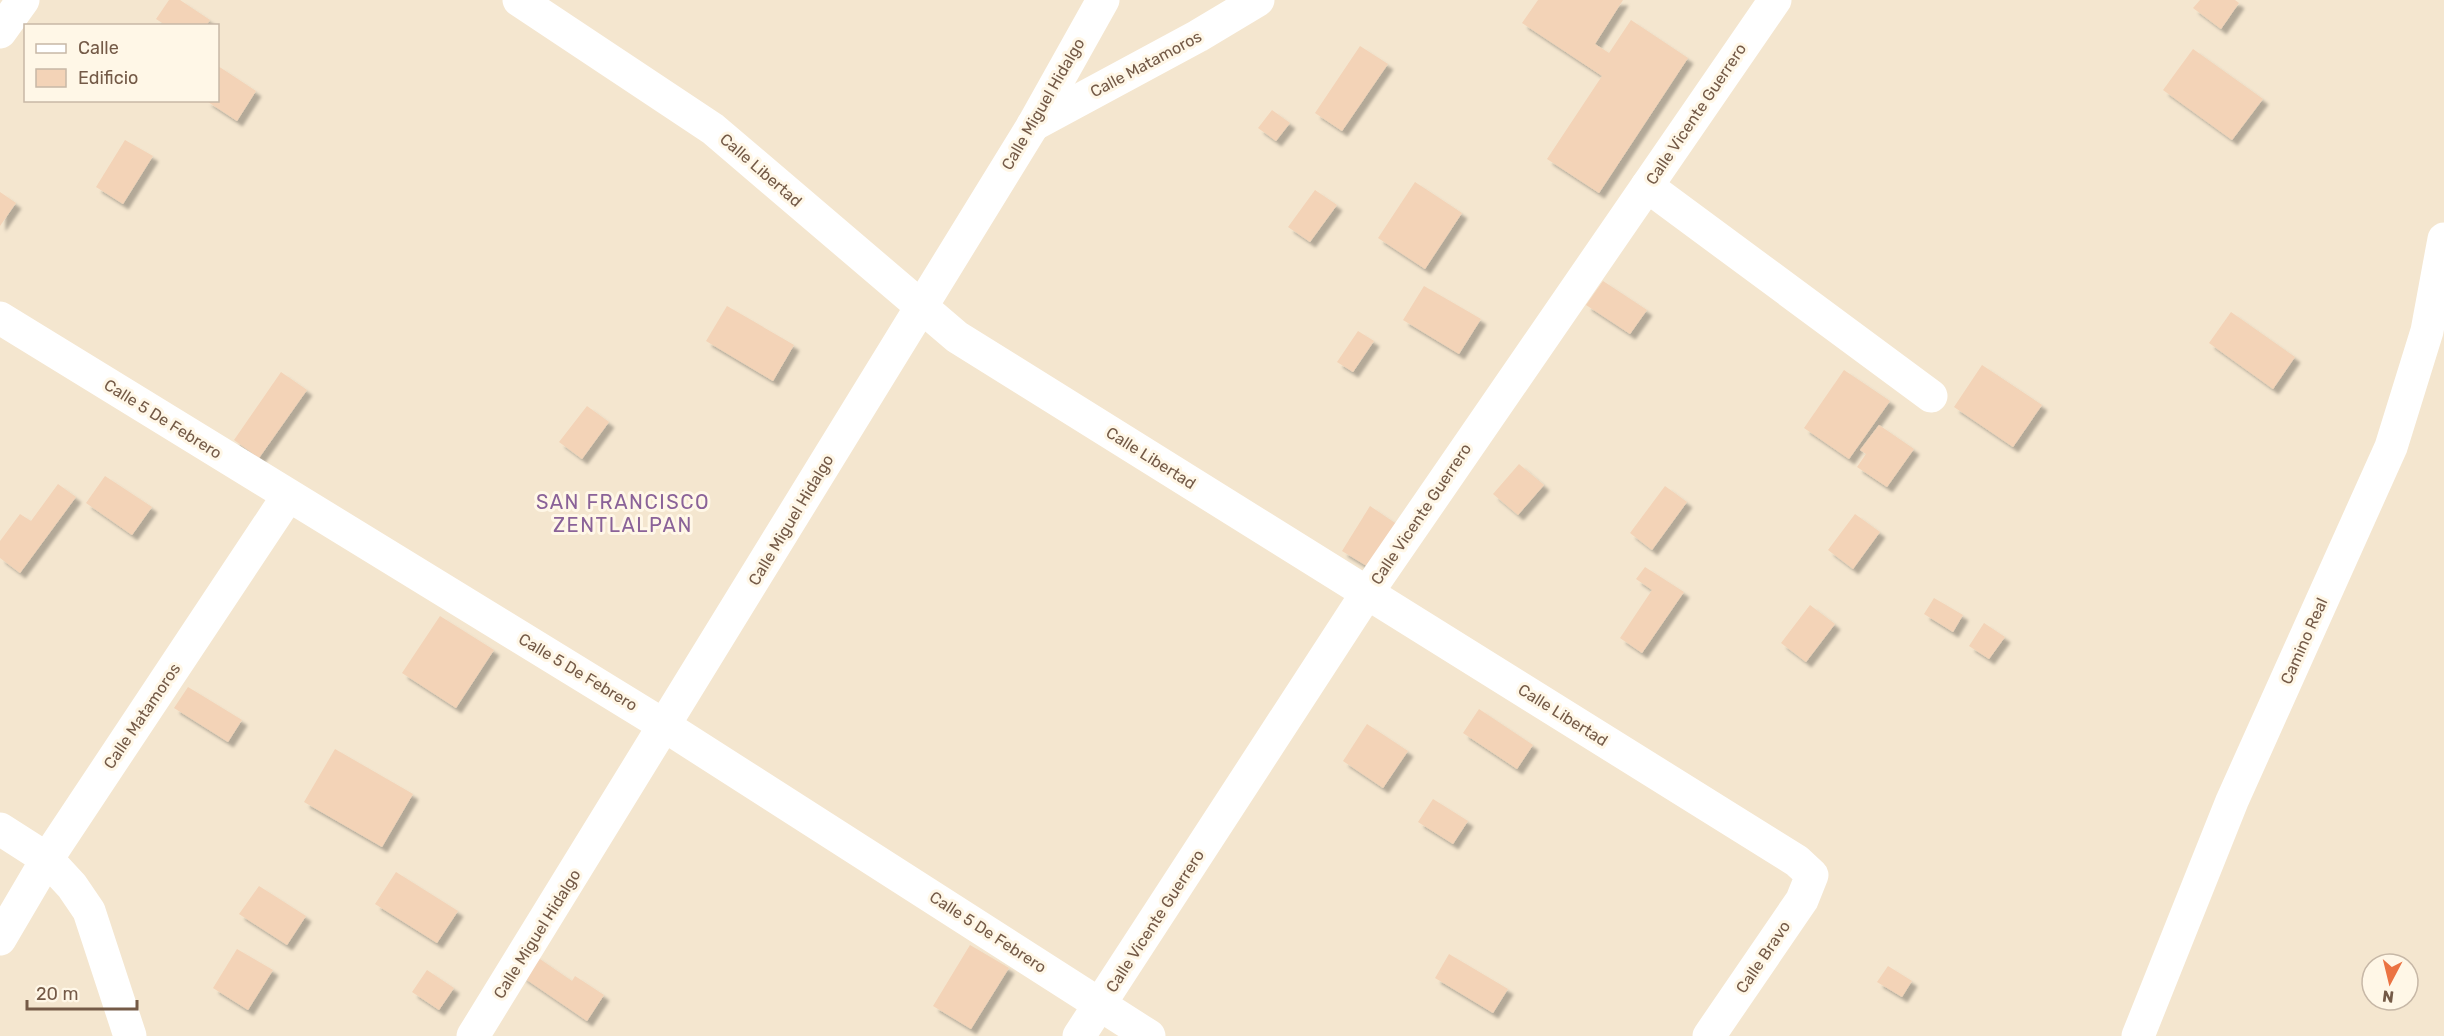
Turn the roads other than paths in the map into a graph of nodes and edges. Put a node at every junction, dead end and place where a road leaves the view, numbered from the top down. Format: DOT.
graph roads {
  1 [pos="23,0"];
  2 [pos="519,0"];
  3 [pos="1103,0"];
  4 [pos="1258,0"];
  5 [pos="1774,0"];
  6 [pos="0,32"];
  7 [pos="1033,125"];
  8 [pos="1647,186"];
  9 [pos="2444,239"];
  10 [pos="922,306"];
  11 [pos="0,318"];
  12 [pos="1931,396"];
  13 [pos="288,496"];
  14 [pos="1367,594"];
  15 [pos="665,726"];
  16 [pos="0,829"];
  17 [pos="47,859"];
  18 [pos="1812,875"];
  19 [pos="0,939"];
  20 [pos="1101,1004"];
  21 [pos="130,1036"];
  22 [pos="473,1036"];
  23 [pos="1079,1036"];
  24 [pos="1149,1036"];
  25 [pos="1709,1036"];
  26 [pos="2138,1036"];
  1 -- 6 [label="street"];
  2 -- 10 [label="street, Calle Libertad"];
  3 -- 7 [label="street, Calle Miguel Hidalgo"];
  4 -- 7 [label="street, Calle Matamoros"];
  5 -- 8 [label="street, Calle Vicente Guerrero"];
  7 -- 10 [label="street, Calle Miguel Hidalgo"];
  8 -- 12 [label="street"];
  8 -- 14 [label="street, Calle Vicente Guerrero"];
  9 -- 26 [label="street, Camino Real"];
  10 -- 14 [label="street, Calle Libertad"];
  10 -- 15 [label="street, Calle Miguel Hidalgo"];
  11 -- 13 [label="street, Calle 5 De Febrero"];
  13 -- 15 [label="street, Calle 5 De Febrero"];
  13 -- 17 [label="street, Calle Matamoros"];
  14 -- 18 [label="street, Calle Libertad"];
  14 -- 20 [label="street, Calle Vicente Guerrero"];
  15 -- 20 [label="street, Calle 5 De Febrero"];
  15 -- 22 [label="street, Calle Miguel Hidalgo"];
  16 -- 17 [label="street"];
  17 -- 19 [label="street, Calle Matamoros"];
  17 -- 21 [label="street"];
  18 -- 25 [label="street, Calle Bravo"];
  20 -- 23 [label="street, Calle Vicente Guerrero"];
  20 -- 24 [label="street, Calle 5 De Febrero"];
}
